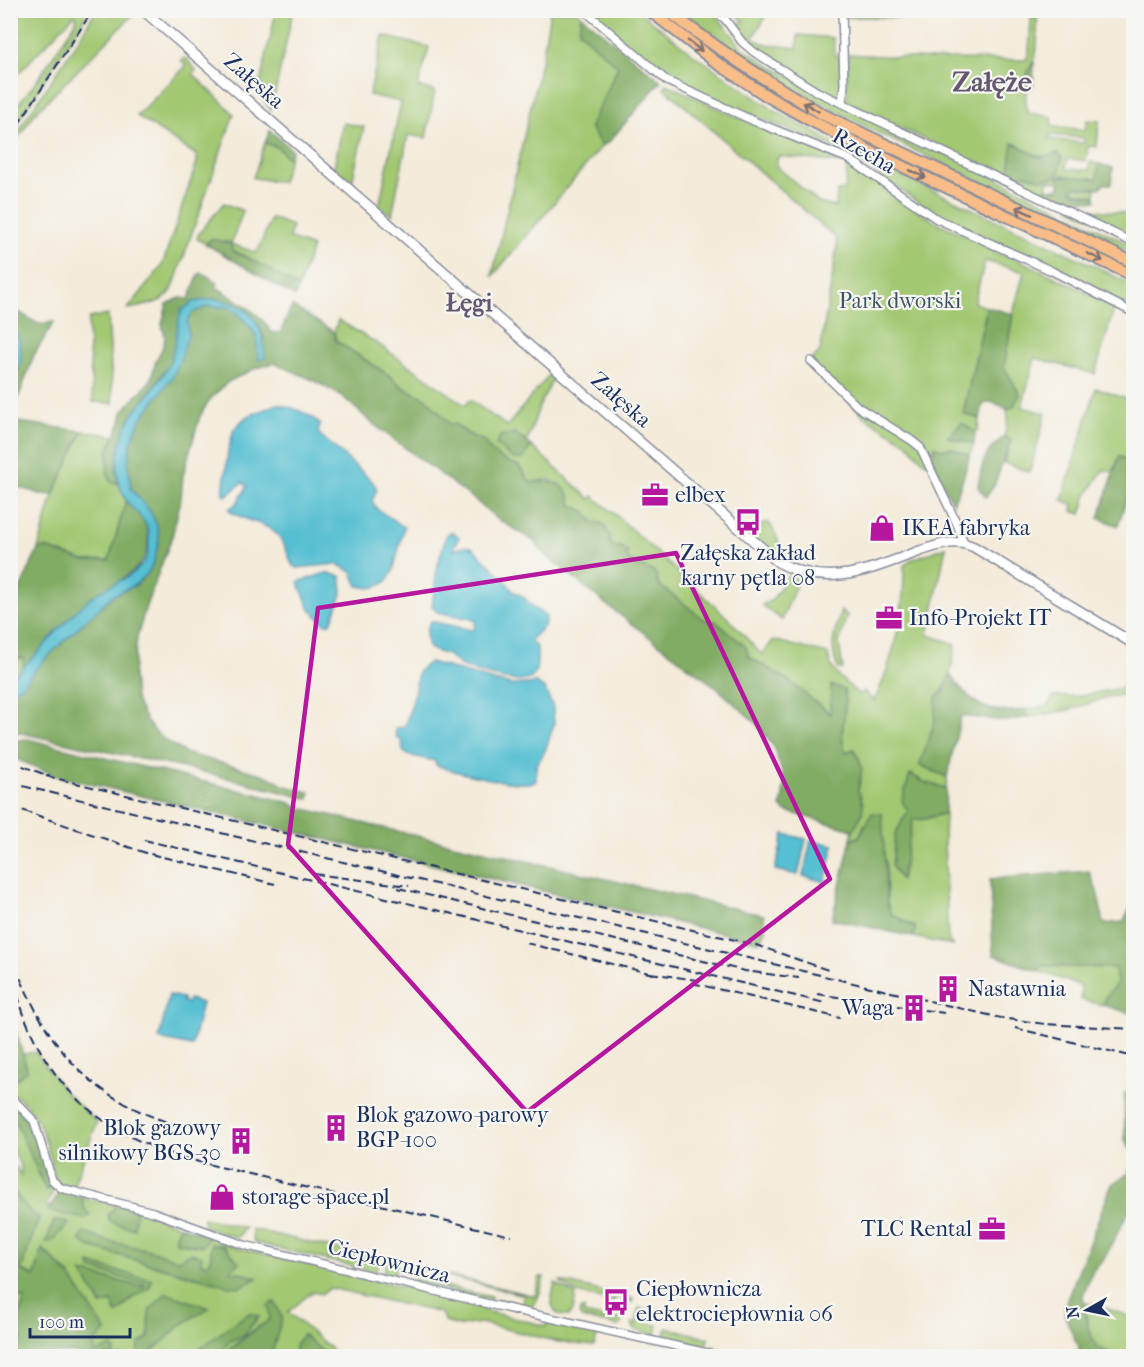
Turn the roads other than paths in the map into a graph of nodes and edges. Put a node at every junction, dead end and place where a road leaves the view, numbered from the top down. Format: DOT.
graph roads {
  1 [pos="143,10"];
  2 [pos="584,10"];
  3 [pos="649,10"];
  4 [pos="667,10"];
  5 [pos="714,10"];
  6 [pos="1132,10"];
  7 [pos="842,11"];
  8 [pos="1006,13"];
  9 [pos="1134,37"];
  10 [pos="842,103"];
  11 [pos="1134,243"];
  12 [pos="1134,263"];
  13 [pos="1134,276"];
  14 [pos="1134,313"];
  15 [pos="811,361"];
  16 [pos="964,543"];
  17 [pos="1134,644"];
  18 [pos="10,1096"];
  19 [pos="721,1356"];
  1 -- 16 [label="street, Załęska"];
  2 -- 14 [label="street, Rzecha"];
  3 -- 13 [label="main road, one-way"];
  12 -- 4 [label="main road, one-way"];
  5 -- 10 [label="street"];
  6 -- 9 [label="street"];
  7 -- 8 [label="street"];
  7 -- 10 [label="street"];
  10 -- 11 [label="street"];
  15 -- 16 [label="street"];
  16 -- 17 [label="street"];
  18 -- 19 [label="street, Ciepłownicza"];
}
